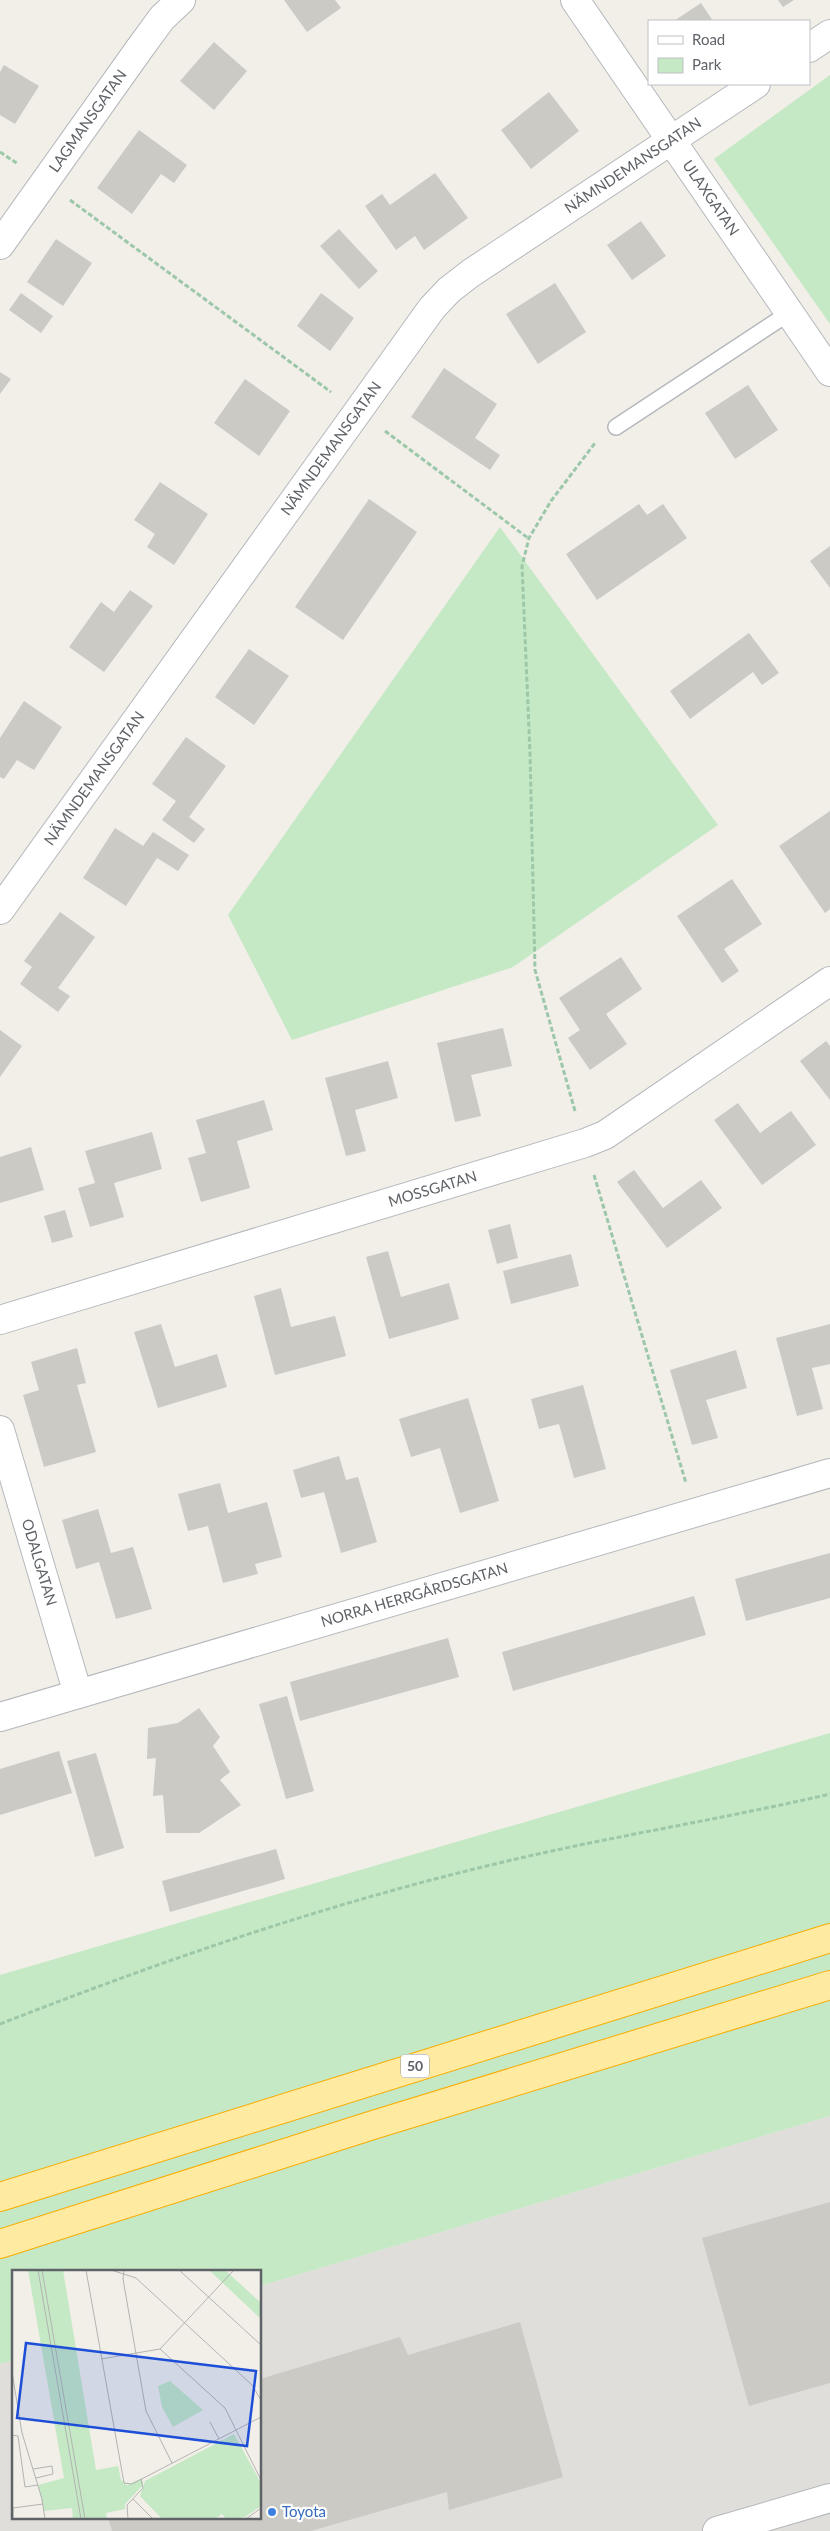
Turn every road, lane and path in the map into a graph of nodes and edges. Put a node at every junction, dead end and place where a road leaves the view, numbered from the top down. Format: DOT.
graph roads {
  1 [pos="181,0"];
  2 [pos="575,0"];
  3 [pos="830,34"];
  4 [pos="810,47"];
  5 [pos="754,85"];
  6 [pos="670,141"];
  7 [pos="0,152"];
  8 [pos="46,182"];
  9 [pos="0,246"];
  10 [pos="789,313"];
  11 [pos="830,372"];
  12 [pos="357,411"];
  13 [pos="616,427"];
  14 [pos="528,538"];
  15 [pos="0,910"];
  16 [pos="830,981"];
  17 [pos="585,1143"];
  18 [pos="0,1320"];
  19 [pos="0,1430"];
  20 [pos="830,1473"];
  21 [pos="695,1513"];
  22 [pos="78,1694"];
  23 [pos="0,1717"];
  24 [pos="830,1794"];
  25 [pos="830,1938"];
  26 [pos="830,1985"];
  27 [pos="0,2024"];
  28 [pos="0,2197"];
  29 [pos="0,2244"];
  30 [pos="830,2498"];
  31 [pos="717,2531"];
  1 -- 8 [label="street, LAGMANSGATAN"];
  2 -- 6 [label="street, ULAXGATAN"];
  3 -- 4 [label="street"];
  5 -- 6 [label="street, NÄMNDEMANSGATAN"];
  6 -- 10 [label="street, ULAXGATAN"];
  6 -- 12 [label="street, NÄMNDEMANSGATAN"];
  7 -- 8 [label="path"];
  8 -- 9 [label="street, LAGMANSGATAN"];
  8 -- 12 [label="path"];
  10 -- 11 [label="street, ULAXGATAN"];
  10 -- 13 [label="lane"];
  12 -- 14 [label="path"];
  12 -- 15 [label="street, NÄMNDEMANSGATAN"];
  13 -- 14 [label="path"];
  14 -- 17 [label="path"];
  16 -- 17 [label="street, MOSSGATAN"];
  17 -- 18 [label="street, MOSSGATAN"];
  17 -- 21 [label="path"];
  19 -- 22 [label="street, ODALGATAN"];
  20 -- 21 [label="street, NORRA HERRGÅRDSGATAN"];
  21 -- 22 [label="street, NORRA HERRGÅRDSGATAN"];
  22 -- 23 [label="street, NORRA HERRGÅRDSGATAN"];
  24 -- 27 [label="path"];
  25 -- 28 [label="highway, 50"];
  26 -- 29 [label="highway"];
  30 -- 31 [label="street"];
}
